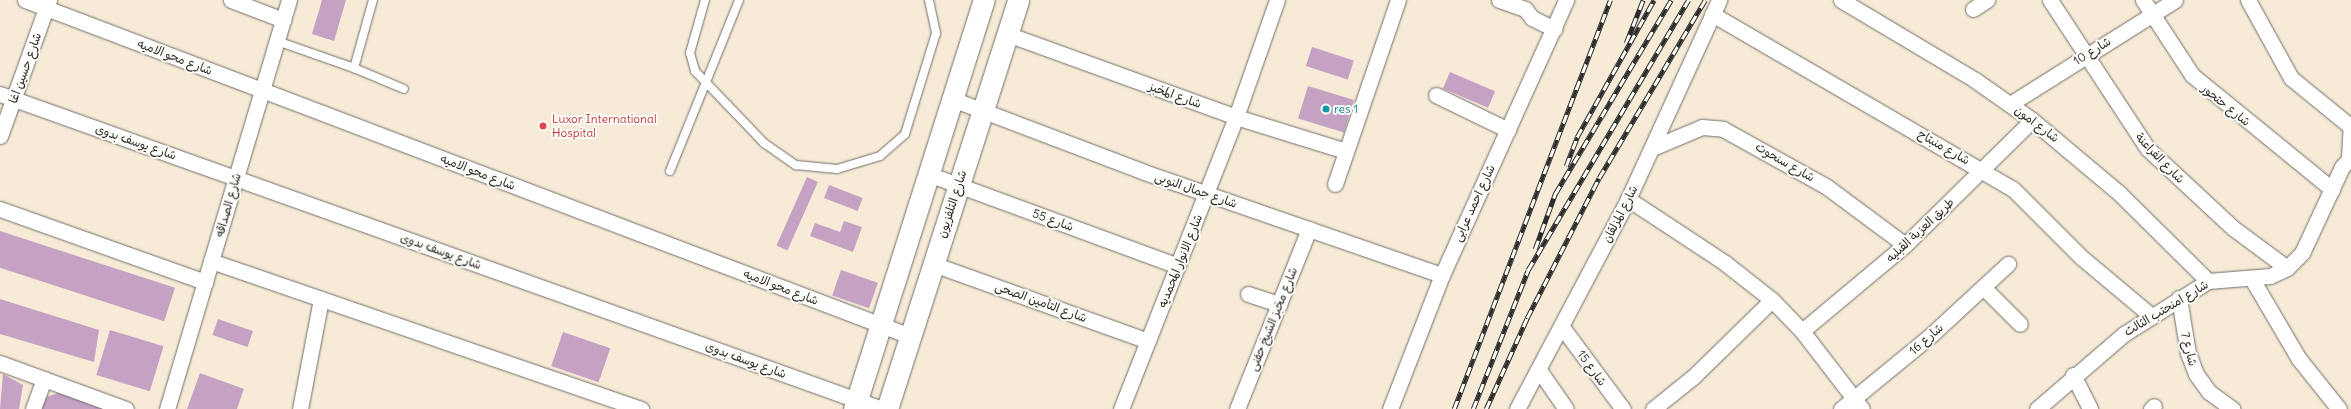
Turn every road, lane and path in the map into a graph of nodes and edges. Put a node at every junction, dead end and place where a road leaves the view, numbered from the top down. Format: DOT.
graph roads {
  1 [pos="25,0"];
  2 [pos="232,0"];
  3 [pos="289,0"];
  4 [pos="373,0"];
  5 [pos="705,0"];
  6 [pos="739,0"];
  7 [pos="929,0"];
  8 [pos="984,0"];
  9 [pos="1018,0"];
  10 [pos="1277,0"];
  11 [pos="1398,0"];
  12 [pos="1499,0"];
  13 [pos="1566,0"];
  14 [pos="1719,0"];
  15 [pos="1987,0"];
  16 [pos="2050,0"];
  17 [pos="2143,0"];
  18 [pos="2175,0"];
  19 [pos="2248,0"];
  20 [pos="1850,2"];
  21 [pos="48,4"];
  22 [pos="1973,9"];
  23 [pos="1712,14"];
  24 [pos="2152,14"];
  25 [pos="283,20"];
  26 [pos="1555,29"];
  27 [pos="1007,34"];
  28 [pos="277,41"];
  29 [pos="2085,55"];
  30 [pos="354,68"];
  31 [pos="706,84"];
  32 [pos="404,89"];
  33 [pos="262,90"];
  34 [pos="1436,95"];
  35 [pos="7,96"];
  36 [pos="952,99"];
  37 [pos="2010,104"];
  38 [pos="982,111"];
  39 [pos="1236,117"];
  40 [pos="2032,120"];
  41 [pos="2351,125"];
  42 [pos="1508,130"];
  43 [pos="0,136"];
  44 [pos="1652,148"];
  45 [pos="1346,151"];
  46 [pos="2350,158"];
  47 [pos="1984,170"];
  48 [pos="670,171"];
  49 [pos="928,174"];
  50 [pos="236,177"];
  51 [pos="1335,184"];
  52 [pos="958,185"];
  53 [pos="2332,189"];
  54 [pos="1207,194"];
  55 [pos="1628,199"];
  56 [pos="0,209"];
  57 [pos="1309,229"];
  58 [pos="1905,245"];
  59 [pos="211,261"];
  60 [pos="933,264"];
  61 [pos="2008,264"];
  62 [pos="1178,266"];
  63 [pos="2287,268"];
  64 [pos="1442,275"];
  65 [pos="2252,279"];
  66 [pos="2208,281"];
  67 [pos="205,282"];
  68 [pos="1984,286"];
  69 [pos="1248,294"];
  70 [pos="2179,298"];
  71 [pos="321,299"];
  72 [pos="1772,300"];
  73 [pos="1279,304"];
  74 [pos="2150,315"];
  75 [pos="2020,324"];
  76 [pos="880,325"];
  77 [pos="1562,327"];
  78 [pos="1802,331"];
  79 [pos="910,336"];
  80 [pos="1148,341"];
  81 [pos="0,363"];
  82 [pos="1539,370"];
  83 [pos="2073,375"];
  84 [pos="44,379"];
  85 [pos="1859,404"];
  86 [pos="856,405"];
  87 [pos="33,409"];
  88 [pos="126,409"];
  89 [pos="167,409"];
  90 [pos="300,409"];
  91 [pos="641,409"];
  92 [pos="882,409"];
  93 [pos="887,409"];
  94 [pos="1121,409"];
  95 [pos="1237,409"];
  96 [pos="1390,409"];
  97 [pos="1517,409"];
  98 [pos="1566,409"];
  99 [pos="1623,409"];
  100 [pos="1652,409"];
  101 [pos="1842,409"];
  102 [pos="2038,409"];
  103 [pos="2090,409"];
  104 [pos="2232,409"];
  105 [pos="2339,409"];
  1 -- 21 [label="street, شارع محو الاميه"];
  2 -- 25 [label="street"];
  3 -- 25 [label="street, شارع الصداقه"];
  4 -- 30 [label="lane"];
  5 -- 31 [label="lane"];
  6 -- 31 [label="lane"];
  7 -- 31 [label="lane"];
  8 -- 36 [label="main road"];
  9 -- 27 [label="main road, شارع التلفزيون"];
  10 -- 39 [label="street, شارع الانوار المحمديه"];
  11 -- 45 [label="street"];
  12 -- 26 [label="street"];
  13 -- 26 [label="street, شارع احمد عرابى"];
  14 -- 23 [label="street"];
  15 -- 22 [label="street"];
  16 -- 29 [label="street, شارع الفراعنة"];
  17 -- 24 [label="street, شارع حتحور"];
  18 -- 24 [label="street, شارع 10"];
  19 -- 41 [label="street"];
  20 -- 37 [label="street, شارع امون"];
  21 -- 33 [label="street, شارع محو الاميه"];
  21 -- 35 [label="street, شارع حسين اغا"];
  23 -- 44 [label="street, شارع المزلقان"];
  23 -- 47 [label="street, شارع منبتاح"];
  24 -- 29 [label="street, شارع 10"];
  24 -- 53 [label="street, شارع حتحور"];
  25 -- 28 [label="street, شارع الصداقه"];
  26 -- 42 [label="street, شارع احمد عرابى"];
  27 -- 38 [label="main road, شارع التلفزيون"];
  27 -- 39 [label="street, شارع المخبز"];
  28 -- 30 [label="lane"];
  28 -- 33 [label="street, شارع الصداقه"];
  29 -- 37 [label="street, شارع 10"];
  29 -- 63 [label="street, شارع الفراعنة"];
  30 -- 32 [label="lane"];
  31 -- 48 [label="lane"];
  33 -- 50 [label="street, شارع الصداقه"];
  33 -- 76 [label="street, شارع محو الاميه"];
  34 -- 42 [label="street"];
  35 -- 43 [label="street, شارع حسين اغا"];
  35 -- 50 [label="street, شارع يوسف بدوى"];
  36 -- 38 [label="street, شارع جمال النوبى"];
  36 -- 49 [label="main road"];
  37 -- 40 [label="street, شارع امون"];
  38 -- 52 [label="main road, شارع التلفزيون"];
  38 -- 54 [label="street, شارع جمال النوبى"];
  39 -- 45 [label="street, شارع المخبز"];
  39 -- 54 [label="street, شارع الانوار المحمديه"];
  40 -- 47 [label="street, طريق العزبة القبليه"];
  40 -- 66 [label="street, شارع امون"];
  41 -- 46 [label="street"];
  42 -- 64 [label="street, شارع احمد عرابى"];
  44 -- 55 [label="street, شارع المزلقان"];
  44 -- 58 [label="street, شارع سنحوت"];
  45 -- 51 [label="street"];
  46 -- 53 [label="street, شارع امنحتب الثالث"];
  47 -- 58 [label="street, طريق العزبة القبليه"];
  47 -- 74 [label="street, شارع منبتاح"];
  49 -- 52 [label="street, شارع 55"];
  49 -- 76 [label="main road"];
  50 -- 59 [label="street, شارع الصداقه"];
  50 -- 86 [label="street, شارع يوسف بدوى"];
  52 -- 60 [label="main road, شارع التلفزيون"];
  52 -- 62 [label="street, شارع 55"];
  53 -- 63 [label="street, شارع امنحتب الثالث"];
  54 -- 57 [label="street, شارع جمال النوبى"];
  54 -- 62 [label="street, شارع الانوار المحمديه"];
  55 -- 72 [label="street"];
  55 -- 77 [label="street, شارع المزلقان"];
  56 -- 67 [label="street"];
  57 -- 64 [label="street, شارع جمال النوبى"];
  57 -- 73 [label="street, شارع مخبز الشيخ حفنى"];
  58 -- 78 [label="street, طريق العزبة القبليه"];
  59 -- 67 [label="street, شارع الصداقه"];
  59 -- 71 [label="street"];
  60 -- 79 [label="main road, شارع التلفزيون"];
  60 -- 80 [label="street, شارع التأمين الصحى"];
  61 -- 68 [label="street, شارع 16"];
  62 -- 80 [label="street, شارع الانوار المحمديه"];
  63 -- 65 [label="street, شارع امنحتب الثالث"];
  64 -- 96 [label="street, شارع احمد عرابى"];
  65 -- 66 [label="street, شارع امنحتب الثالث"];
  65 -- 105 [label="street"];
  66 -- 70 [label="street, شارع امنحتب الثالث"];
  67 -- 89 [label="street, شارع الصداقه"];
  68 -- 75 [label="street"];
  68 -- 85 [label="street, شارع 16"];
  69 -- 73 [label="street"];
  70 -- 74 [label="street, شارع امنحتب الثالث"];
  70 -- 104 [label="street, شارع 7"];
  71 -- 90 [label="street"];
  71 -- 91 [label="street"];
  72 -- 78 [label="street"];
  72 -- 100 [label="street"];
  73 -- 95 [label="street, شارع مخبز الشيخ حفنى"];
  74 -- 83 [label="street, شارع امنحتب الثالث"];
  76 -- 79 [label="street, شارع محو الاميه"];
  76 -- 86 [label="main road"];
  77 -- 82 [label="street, شارع المزلقان"];
  77 -- 99 [label="street, شارع 15"];
  78 -- 85 [label="street"];
  79 -- 93 [label="main road, شارع التلفزيون"];
  80 -- 94 [label="street, شارع الانوار المحمديه"];
  81 -- 84 [label="street"];
  82 -- 97 [label="street, شارع المزلقان"];
  82 -- 98 [label="street"];
  83 -- 102 [label="street, شارع امنحتب الثالث"];
  83 -- 103 [label="street"];
  84 -- 87 [label="street"];
  84 -- 88 [label="street"];
  85 -- 101 [label="street, شارع 16"];
  86 -- 92 [label="street, شارع يوسف بدوى"];
}
